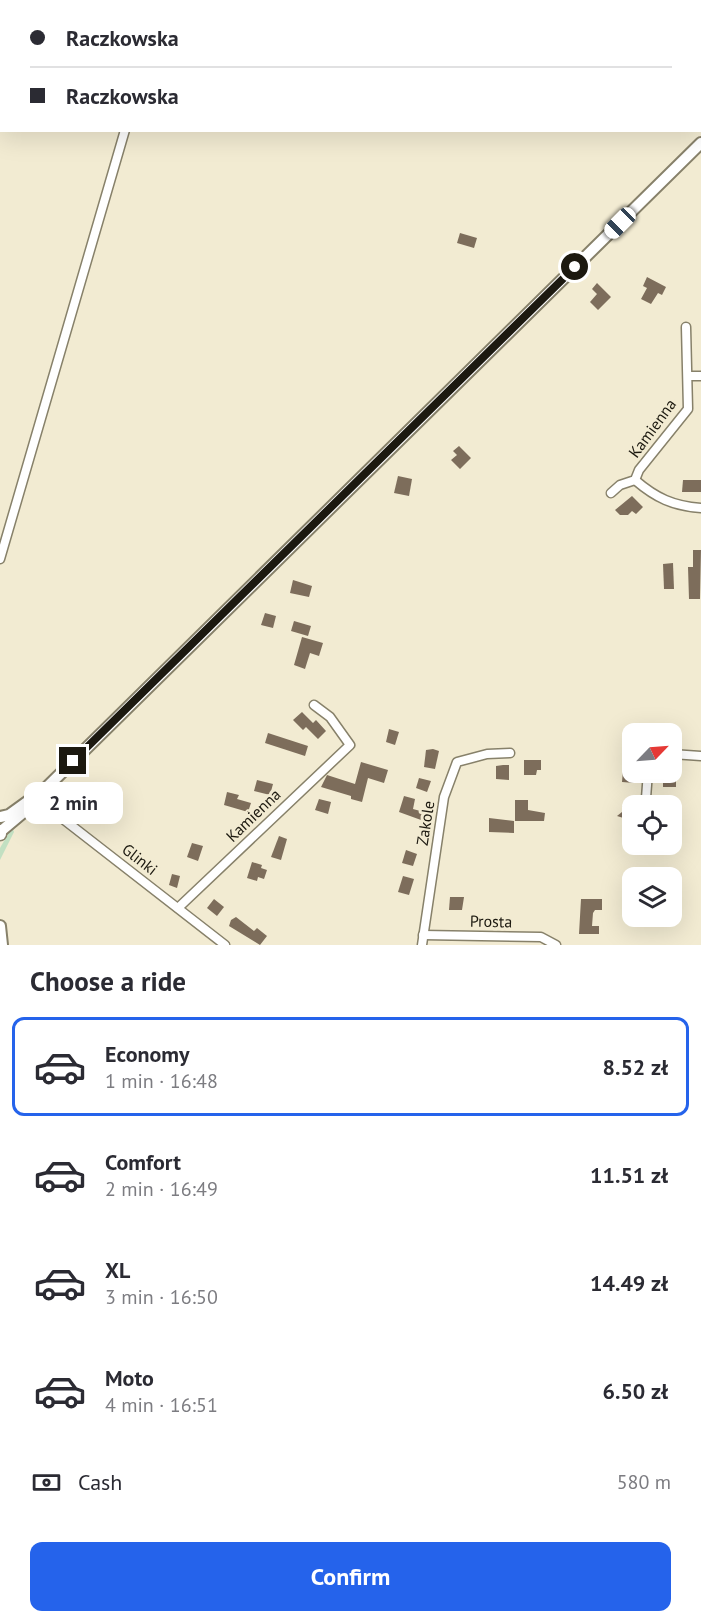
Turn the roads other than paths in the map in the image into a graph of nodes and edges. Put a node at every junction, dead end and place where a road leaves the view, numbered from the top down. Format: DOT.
graph roads {
  1 [pos="124,132"];
  2 [pos="701,143"];
  3 [pos="686,327"];
  4 [pos="688,376"];
  5 [pos="701,376"];
  6 [pos="635,480"];
  7 [pos="611,494"];
  8 [pos="701,508"];
  9 [pos="0,559"];
  10 [pos="314,705"];
  11 [pos="510,753"];
  12 [pos="682,755"];
  13 [pos="701,756"];
  14 [pos="36,798"];
  15 [pos="0,817"];
  16 [pos="0,832"];
  17 [pos="178,908"];
  18 [pos="0,926"];
  19 [pos="423,940"];
  20 [pos="2,945"];
  21 [pos="225,945"];
  22 [pos="556,945"];
  1 -- 9 [label="street"];
  2 -- 14 [label="street"];
  3 -- 4 [label="street, Kamienna"];
  4 -- 5 [label="street"];
  4 -- 6 [label="street, Kamienna"];
  6 -- 7 [label="street, Kamienna"];
  6 -- 8 [label="street"];
  10 -- 17 [label="street, Kamienna"];
  11 -- 19 [label="street, Zakole"];
  12 -- 13 [label="street"];
  14 -- 15 [label="street"];
  14 -- 16 [label="street"];
  14 -- 17 [label="street, Glinki"];
  17 -- 21 [label="street, Glinki"];
  18 -- 20 [label="street"];
  19 -- 22 [label="street, Prosta"];
}
